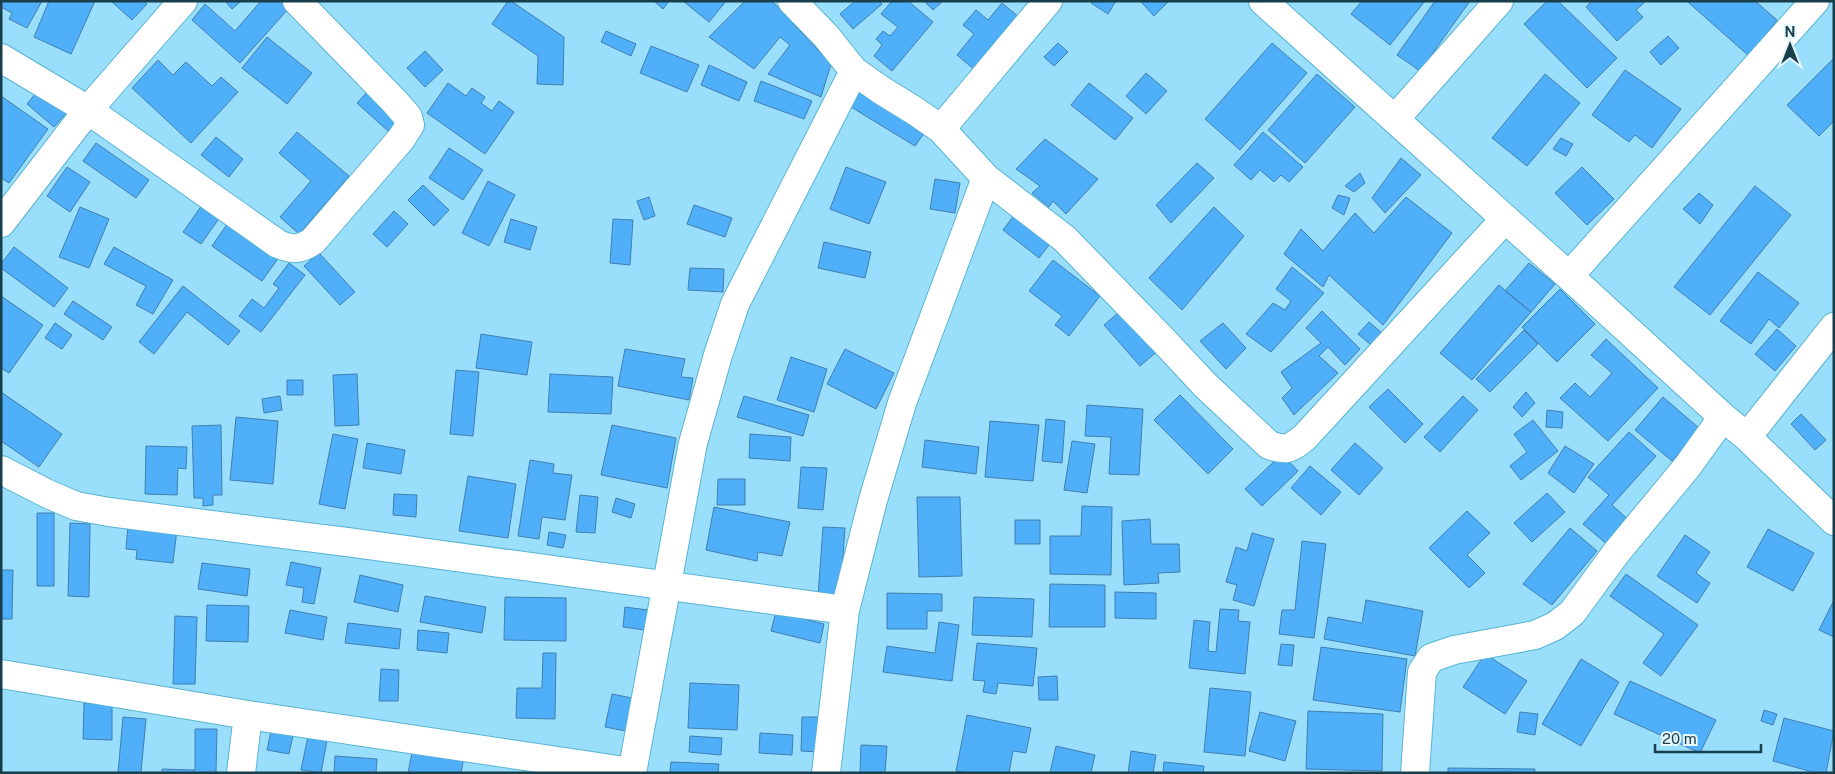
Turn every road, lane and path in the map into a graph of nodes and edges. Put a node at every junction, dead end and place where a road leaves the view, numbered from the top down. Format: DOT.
graph roads {
  1 [pos="182,1"];
  2 [pos="297,1"];
  3 [pos="792,1"];
  4 [pos="1048,1"];
  5 [pos="1263,1"];
  6 [pos="1499,1"];
  7 [pos="1815,1"];
  8 [pos="1,58"];
  9 [pos="854,71"];
  10 [pos="88,110"];
  11 [pos="1395,120"];
  12 [pos="941,129"];
  13 [pos="986,178"];
  14 [pos="1505,219"];
  15 [pos="1,223"];
  16 [pos="1569,276"];
  17 [pos="1834,327"];
  18 [pos="1723,417"];
  19 [pos="1747,437"];
  20 [pos="1,470"];
  21 [pos="1834,521"];
  22 [pos="666,585"];
  23 [pos="845,610"];
  24 [pos="1,674"];
  25 [pos="248,715"];
  26 [pos="632,772"];
  27 [pos="241,773"];
  28 [pos="826,773"];
  29 [pos="1415,773"];
  1 -- 10 [label="street"];
  2 -- 10 [label="street"];
  3 -- 9 [label="street"];
  4 -- 12 [label="street"];
  5 -- 11 [label="street"];
  6 -- 11 [label="street"];
  7 -- 16 [label="street"];
  8 -- 10 [label="street"];
  9 -- 12 [label="street"];
  9 -- 22 [label="street"];
  10 -- 15 [label="street"];
  11 -- 14 [label="street"];
  12 -- 13 [label="street"];
  13 -- 14 [label="street"];
  13 -- 23 [label="street"];
  14 -- 16 [label="street"];
  16 -- 18 [label="street"];
  17 -- 19 [label="street"];
  18 -- 19 [label="street"];
  18 -- 29 [label="street"];
  19 -- 21 [label="street"];
  20 -- 22 [label="street"];
  22 -- 23 [label="street"];
  22 -- 26 [label="street"];
  23 -- 28 [label="street"];
  24 -- 25 [label="street"];
  25 -- 26 [label="street"];
  25 -- 27 [label="street"];
}
